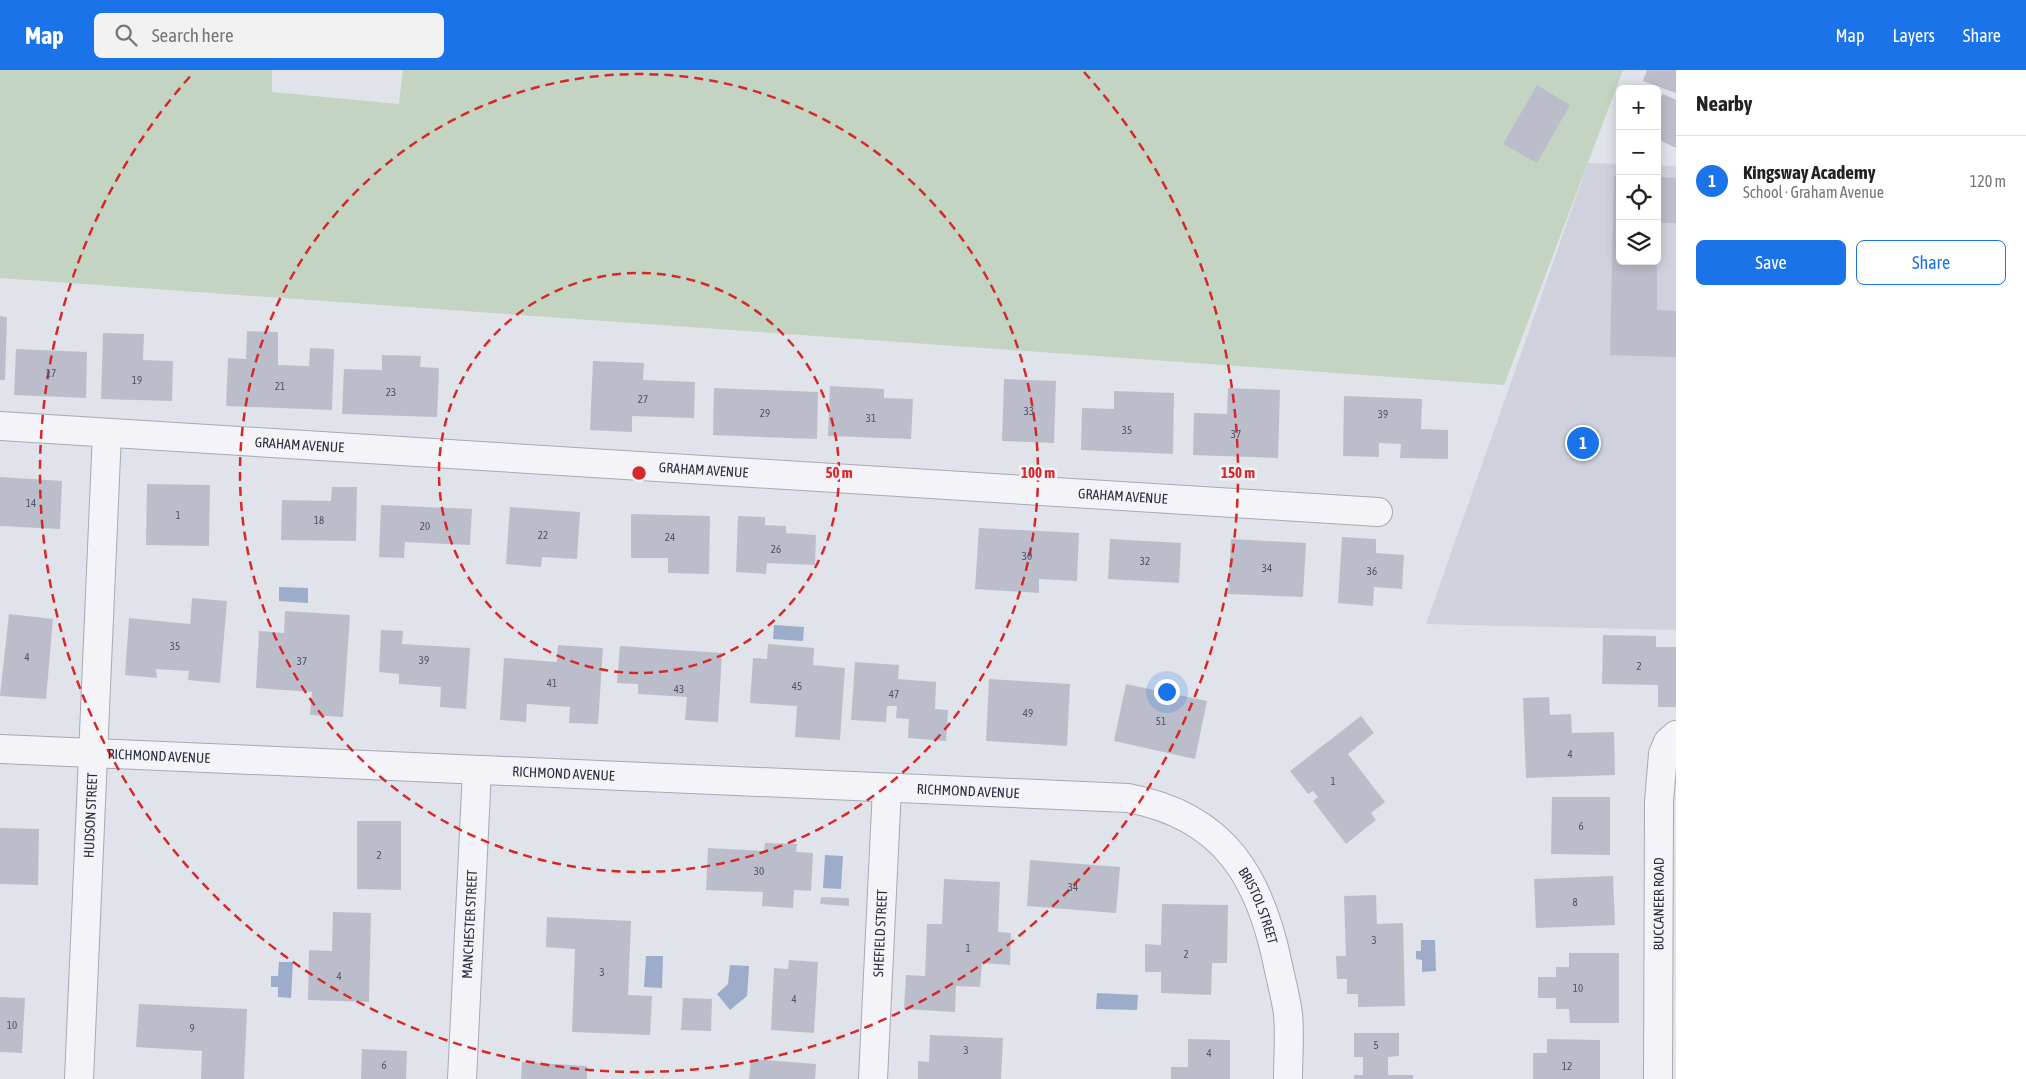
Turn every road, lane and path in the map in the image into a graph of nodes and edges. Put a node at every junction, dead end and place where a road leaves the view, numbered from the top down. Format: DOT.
graph roads {
  1 [pos="0,426"];
  2 [pos="107,433"];
  3 [pos="1378,512"];
  4 [pos="1676,735"];
  5 [pos="0,749"];
  6 [pos="93,753"];
  7 [pos="477,770"];
  8 [pos="887,788"];
  9 [pos="1128,798"];
  10 [pos="1667,962"];
  11 [pos="79,1079"];
  12 [pos="462,1079"];
  13 [pos="873,1079"];
  14 [pos="1288,1079"];
  15 [pos="1658,1079"];
  1 -- 2 [label="street, GRAHAM AVENUE"];
  2 -- 3 [label="street, GRAHAM AVENUE"];
  2 -- 6 [label="street, HUDSON STREET"];
  4 -- 10 [label="street, BUCCANEER ROAD"];
  5 -- 6 [label="street, RICHMOND AVENUE"];
  6 -- 7 [label="street, RICHMOND AVENUE"];
  6 -- 11 [label="street, HUDSON STREET"];
  7 -- 8 [label="street, RICHMOND AVENUE"];
  7 -- 12 [label="street, MANCHESTER STREET"];
  8 -- 9 [label="street, RICHMOND AVENUE"];
  8 -- 13 [label="street, SHEFIELD STREET"];
  9 -- 14 [label="street, BRISTOL STREET"];
  10 -- 15 [label="street, BUCCANEER ROAD"];
}
